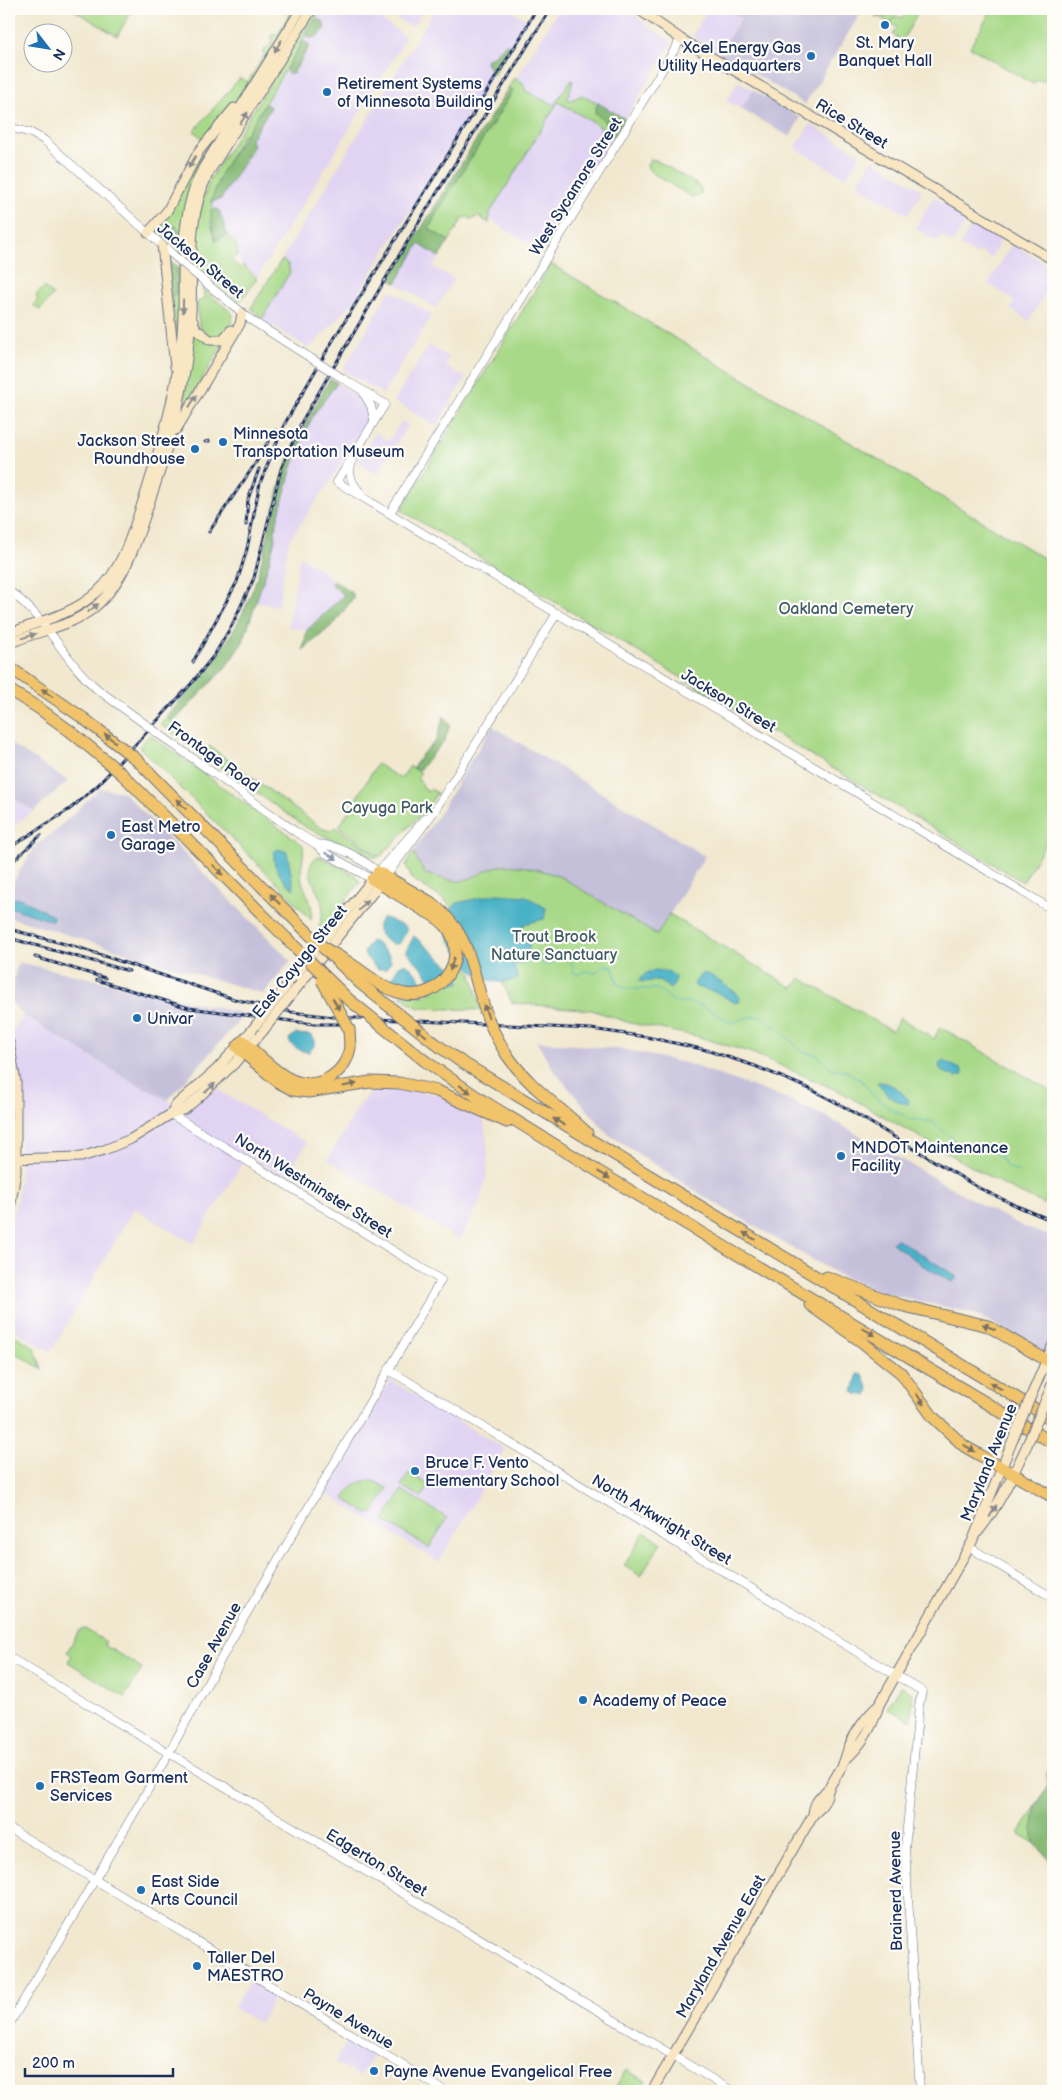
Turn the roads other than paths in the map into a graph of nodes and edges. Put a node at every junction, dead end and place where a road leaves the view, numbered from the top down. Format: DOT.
graph roads {
  1 [pos="301,9"];
  2 [pos="312,9"];
  3 [pos="638,9"];
  4 [pos="681,39"];
  5 [pos="256,84"];
  6 [pos="9,126"];
  7 [pos="148,233"];
  8 [pos="162,246"];
  9 [pos="1053,260"];
  10 [pos="191,311"];
  11 [pos="242,313"];
  12 [pos="176,381"];
  13 [pos="359,388"];
  14 [pos="374,420"];
  15 [pos="168,443"];
  16 [pos="354,454"];
  17 [pos="365,498"];
  18 [pos="390,513"];
  19 [pos="9,591"];
  20 [pos="557,613"];
  21 [pos="43,622"];
  22 [pos="49,630"];
  23 [pos="9,634"];
  24 [pos="9,644"];
  25 [pos="10,667"];
  26 [pos="9,690"];
  27 [pos="316,844"];
  28 [pos="379,878"];
  29 [pos="428,906"];
  30 [pos="1053,910"];
  31 [pos="322,947"];
  32 [pos="311,964"];
  33 [pos="9,1042"];
  34 [pos="244,1047"];
  35 [pos="171,1114"];
  36 [pos="554,1144"];
  37 [pos="601,1147"];
  38 [pos="12,1160"];
  39 [pos="9,1215"];
  40 [pos="791,1262"];
  41 [pos="752,1263"];
  42 [pos="442,1280"];
  43 [pos="1053,1345"];
  44 [pos="1050,1362"];
  45 [pos="389,1370"];
  46 [pos="1053,1382"];
  47 [pos="1053,1420"];
  48 [pos="1053,1443"];
  49 [pos="1002,1466"];
  50 [pos="1014,1473"];
  51 [pos="1053,1497"];
  52 [pos="973,1538"];
  53 [pos="968,1547"];
  54 [pos="1053,1598"];
  55 [pos="9,1656"];
  56 [pos="896,1675"];
  57 [pos="922,1691"];
  58 [pos="169,1753"];
  59 [pos="9,1828"];
  60 [pos="95,1880"];
  61 [pos="9,2025"];
  62 [pos="672,2056"];
  63 [pos="445,2091"];
  64 [pos="652,2091"];
  65 [pos="732,2091"];
  66 [pos="920,2091"];
  1 -- 5 [label="main road, one-way"];
  10 -- 2 [label="main road, one-way"];
  3 -- 4 [label="main road, Rice Street"];
  4 -- 9 [label="main road, Rice Street"];
  4 -- 18 [label="street, West Sycamore Street"];
  5 -- 7 [label="main road, one-way"];
  5 -- 12 [label="main road, one-way"];
  6 -- 7 [label="street, Jackson Street"];
  7 -- 8 [label="street, Jackson Street"];
  8 -- 11 [label="street, Jackson Street, bridge"];
  8 -- 12 [label="main road"];
  10 -- 11 [label="main road"];
  10 -- 15 [label="main road"];
  11 -- 13 [label="street, Jackson Street, bridge"];
  15 -- 11 [label="main road, one-way"];
  12 -- 21 [label="main road"];
  13 -- 14 [label="street"];
  13 -- 14 [label="street, Jackson Street"];
  14 -- 16 [label="street"];
  22 -- 15 [label="main road, one-way"];
  16 -- 17 [label="street"];
  16 -- 17 [label="street, Jackson Street"];
  17 -- 18 [label="street, Jackson Street"];
  18 -- 20 [label="street, Jackson Street"];
  19 -- 21 [label="street, Frontage Road"];
  20 -- 28 [label="street, East Cayuga Street"];
  20 -- 30 [label="street, Jackson Street"];
  21 -- 22 [label="street, Frontage Road"];
  21 -- 23 [label="main road"];
  24 -- 22 [label="main road, one-way"];
  22 -- 27 [label="street, Frontage Road, bridge"];
  31 -- 25 [label="highway, one-way, bridge"];
  26 -- 32 [label="highway, one-way, bridge"];
  27 -- 28 [label="street, Frontage Road, one-way"];
  27 -- 28 [label="street, Frontage Road"];
  28 -- 29 [label="highway"];
  34 -- 28 [label="main road, East Cayuga Street, one-way, bridge"];
  28 -- 34 [label="main road, East Cayuga Street, bridge"];
  29 -- 31 [label="highway, one-way, bridge"];
  37 -- 29 [label="highway, one-way, bridge"];
  37 -- 31 [label="highway, one-way, bridge"];
  32 -- 34 [label="highway, one-way, bridge"];
  32 -- 36 [label="highway, one-way, bridge"];
  33 -- 38 [label="main road"];
  34 -- 35 [label="main road, East Cayuga Street"];
  34 -- 36 [label="highway, one-way"];
  35 -- 38 [label="main road, East Cayuga Street"];
  35 -- 42 [label="street, North Westminster Street"];
  36 -- 41 [label="highway, one-way"];
  40 -- 37 [label="highway, one-way"];
  38 -- 39 [label="main road"];
  44 -- 40 [label="highway, one-way"];
  47 -- 40 [label="highway, one-way"];
  41 -- 48 [label="highway, one-way"];
  41 -- 49 [label="highway, one-way"];
  42 -- 45 [label="street, Case Avenue"];
  43 -- 44 [label="main road, Maryland Avenue"];
  44 -- 49 [label="main road, Maryland Avenue, bridge"];
  45 -- 56 [label="street, North Arkwright Street"];
  45 -- 58 [label="street, Case Avenue"];
  46 -- 50 [label="main road, Maryland Avenue, bridge"];
  49 -- 50 [label="highway"];
  49 -- 52 [label="main road, Maryland Avenue"];
  50 -- 51 [label="highway"];
  52 -- 50 [label="main road, Maryland Avenue, one-way"];
  52 -- 53 [label="main road, Maryland Avenue East"];
  53 -- 54 [label="street"];
  53 -- 56 [label="main road, Maryland Avenue East"];
  55 -- 58 [label="street, Edgerton Street"];
  56 -- 57 [label="street, North Arkwright Street"];
  56 -- 62 [label="main road, Maryland Avenue East"];
  57 -- 66 [label="street, Brainerd Avenue"];
  58 -- 60 [label="street, Case Avenue"];
  58 -- 62 [label="street, Edgerton Street"];
  59 -- 60 [label="street, Payne Avenue"];
  60 -- 61 [label="street, Case Avenue"];
  60 -- 63 [label="street, Payne Avenue"];
  62 -- 64 [label="main road, Maryland Avenue East"];
  62 -- 65 [label="street, Edgerton Street"];
}
